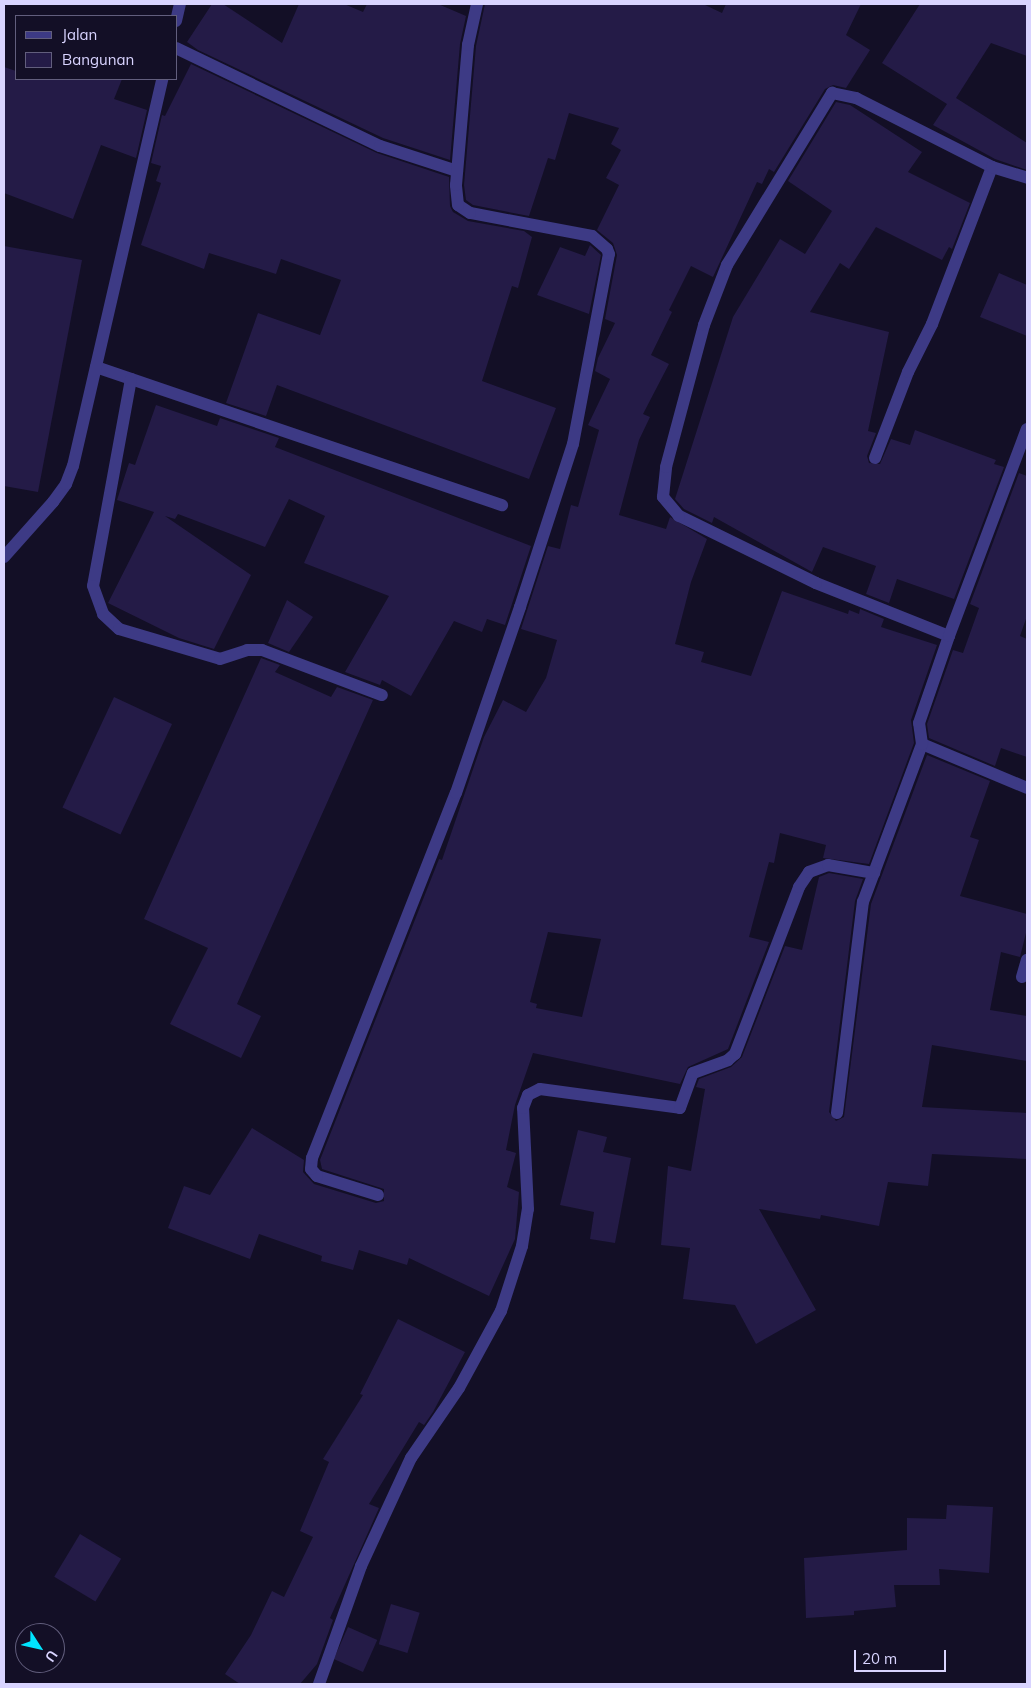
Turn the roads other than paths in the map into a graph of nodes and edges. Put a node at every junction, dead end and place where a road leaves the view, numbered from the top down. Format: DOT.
graph roads {
  1 [pos="477,4"];
  2 [pos="178,49"];
  3 [pos="162,80"];
  4 [pos="992,167"];
  5 [pos="457,172"];
  6 [pos="1027,178"];
  7 [pos="96,367"];
  8 [pos="131,379"];
  9 [pos="1027,430"];
  10 [pos="875,458"];
  11 [pos="502,505"];
  12 [pos="4,557"];
  13 [pos="949,636"];
  14 [pos="382,695"];
  15 [pos="922,744"];
  16 [pos="1027,788"];
  17 [pos="874,873"];
  18 [pos="1027,960"];
  19 [pos="1022,977"];
  20 [pos="837,1113"];
  21 [pos="378,1195"];
  22 [pos="319,1684"];
  1 -- 5 [label="street"];
  2 -- 5 [label="street"];
  3 -- 7 [label="street"];
  4 -- 6 [label="street"];
  4 -- 10 [label="street"];
  4 -- 13 [label="street"];
  5 -- 21 [label="street"];
  7 -- 8 [label="street"];
  7 -- 12 [label="street"];
  8 -- 11 [label="street"];
  8 -- 14 [label="street"];
  9 -- 13 [label="street"];
  13 -- 15 [label="street"];
  15 -- 16 [label="street"];
  15 -- 17 [label="street"];
  17 -- 20 [label="street"];
  17 -- 22 [label="street"];
  18 -- 19 [label="street"];
}
